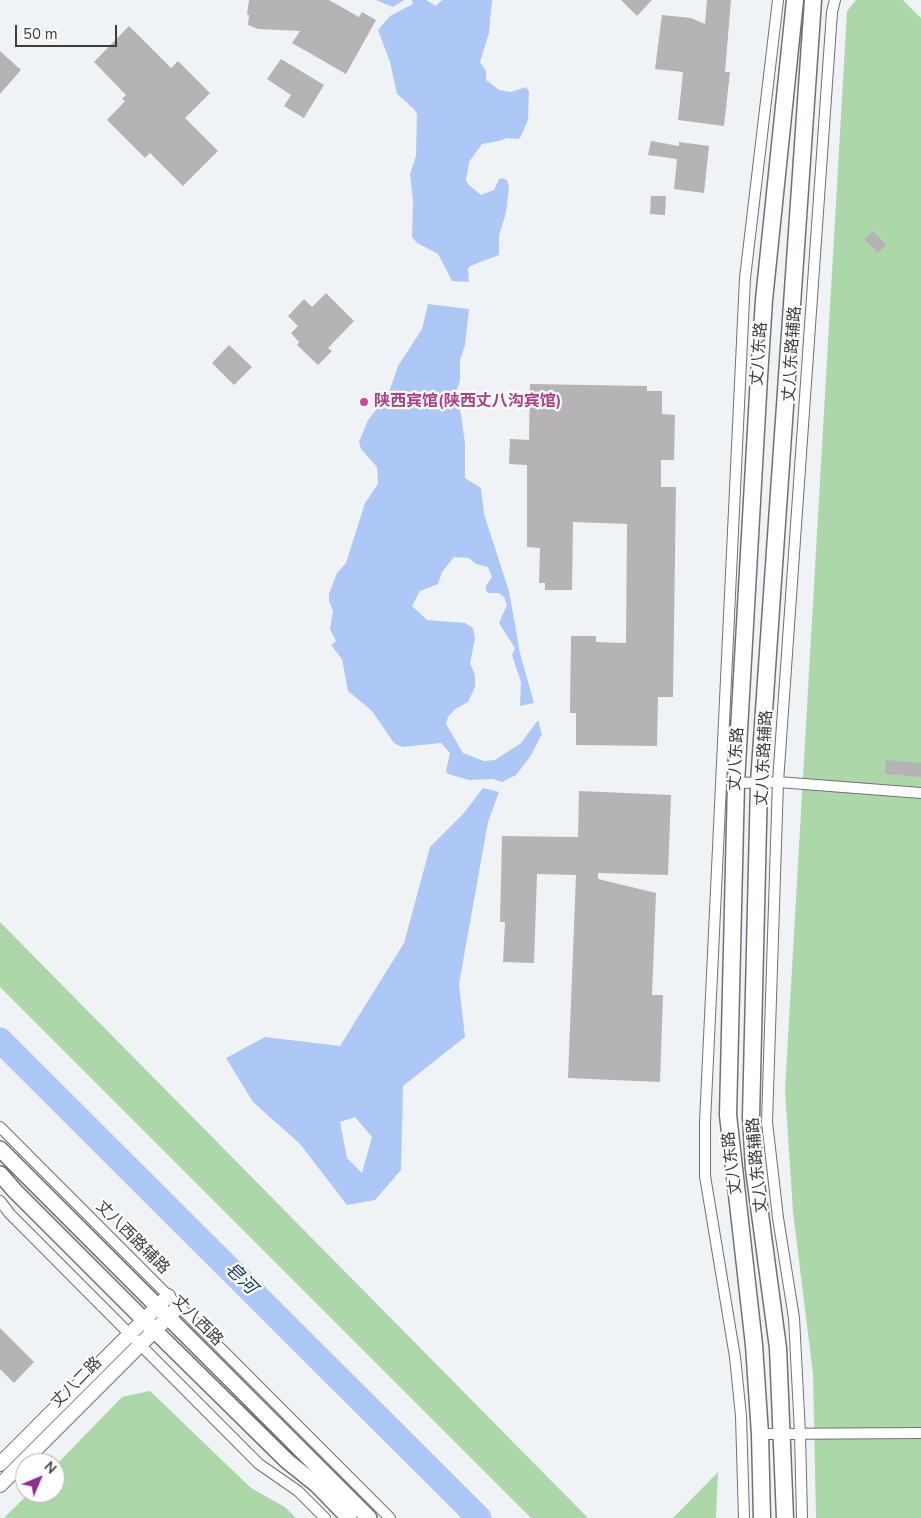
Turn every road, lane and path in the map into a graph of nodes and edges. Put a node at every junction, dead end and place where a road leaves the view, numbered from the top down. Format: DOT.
graph roads {
  1 [pos="778,0"];
  2 [pos="794,0"];
  3 [pos="835,0"];
  4 [pos="813,1"];
  5 [pos="778,782"];
  6 [pos="736,783"];
  7 [pos="759,783"];
  8 [pos="921,792"];
  9 [pos="0,1127"];
  10 [pos="0,1149"];
  11 [pos="0,1174"];
  12 [pos="0,1202"];
  13 [pos="168,1306"];
  14 [pos="149,1325"];
  15 [pos="129,1334"];
  16 [pos="140,1345"];
  17 [pos="783,1433"];
  18 [pos="800,1433"];
  19 [pos="921,1433"];
  20 [pos="760,1434"];
  21 [pos="0,1464"];
  22 [pos="0,1485"];
  23 [pos="325,1518"];
  24 [pos="349,1518"];
  25 [pos="369,1518"];
  26 [pos="390,1518"];
  27 [pos="744,1518"];
  28 [pos="762,1518"];
  29 [pos="785,1518"];
  30 [pos="802,1518"];
  1 -- 27 [label="street"];
  2 -- 6 [label="main road, 丈八东路"];
  3 -- 5 [label="street, 丈八东路辅路"];
  4 -- 7 [label="main road, 丈八东路"];
  5 -- 7 [label="street"];
  5 -- 8 [label="street"];
  5 -- 18 [label="street, 丈八东路辅路"];
  6 -- 7 [label="street"];
  6 -- 20 [label="main road, 丈八东路"];
  7 -- 17 [label="main road, 丈八东路"];
  9 -- 13 [label="street, 丈八西路辅路"];
  10 -- 13 [label="main road, 丈八西路"];
  11 -- 14 [label="main road"];
  12 -- 15 [label="street"];
  13 -- 14 [label="street, 丈八二路"];
  13 -- 25 [label="main road, 丈八西路"];
  13 -- 26 [label="street, 丈八西路辅路"];
  14 -- 15 [label="street, 丈八二路"];
  14 -- 16 [label="street, 丈八二路"];
  14 -- 24 [label="main road"];
  15 -- 16 [label="street"];
  15 -- 21 [label="street, 丈八二路"];
  16 -- 22 [label="street, 丈八二路"];
  16 -- 23 [label="street"];
  17 -- 18 [label="street"];
  17 -- 20 [label="street"];
  17 -- 29 [label="main road, 丈八东路"];
  18 -- 19 [label="street"];
  18 -- 30 [label="street, 丈八东路辅路"];
  20 -- 28 [label="main road, 丈八东路"];
}
